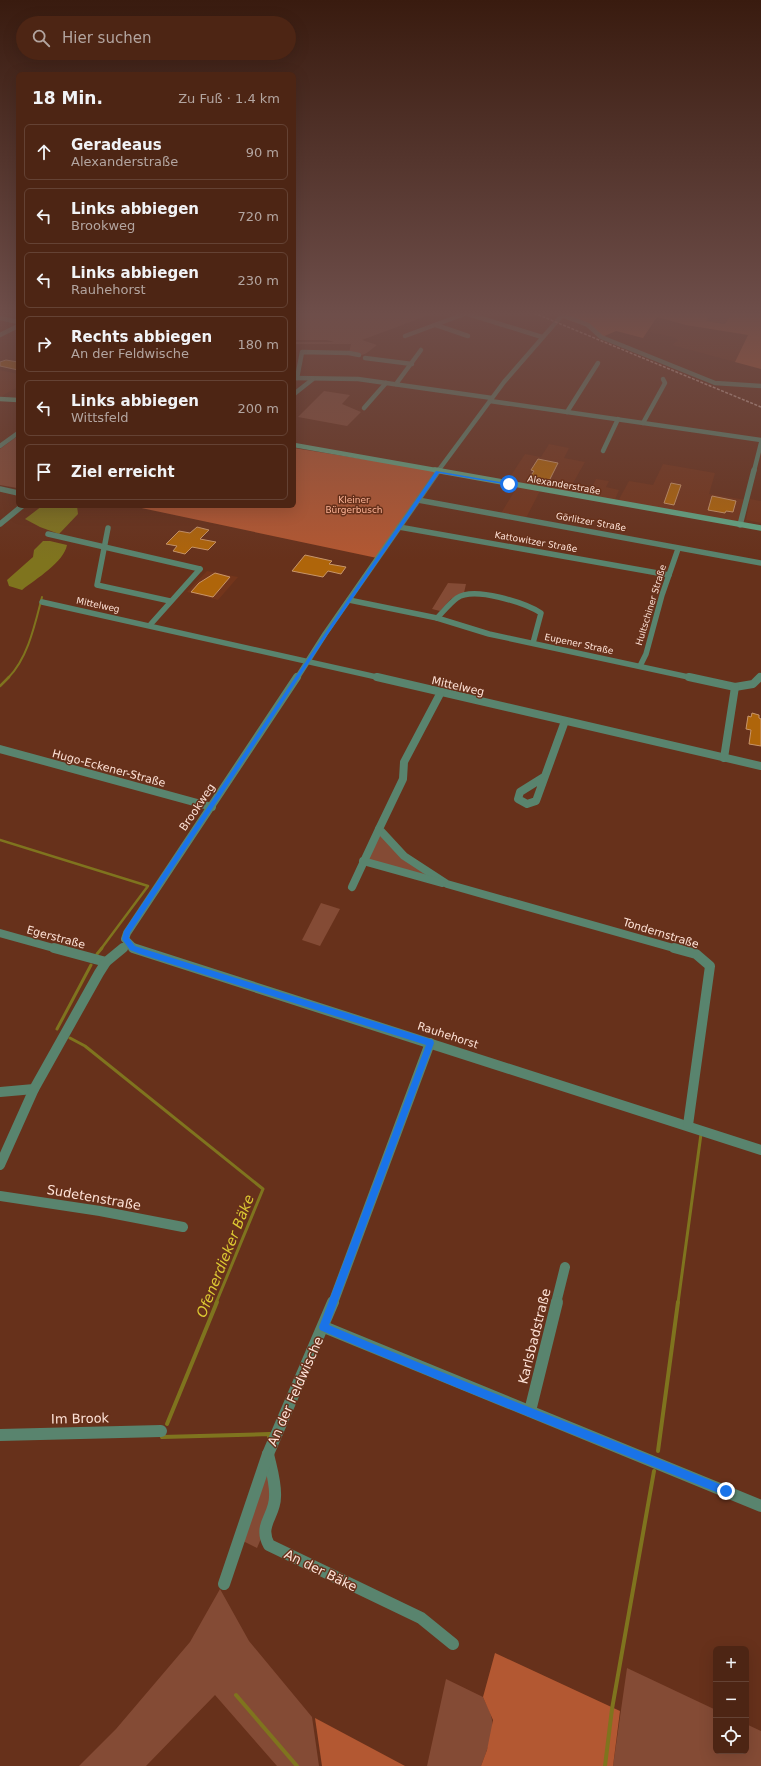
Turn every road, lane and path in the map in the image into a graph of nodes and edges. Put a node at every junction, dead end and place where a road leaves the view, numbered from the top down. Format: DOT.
graph roads {
  1 [pos="375,395"];
  2 [pos="468,395"];
  3 [pos="494,395"];
  4 [pos="577,395"];
  5 [pos="658,395"];
  6 [pos="0,399"];
  7 [pos="491,399"];
  8 [pos="16,400"];
  9 [pos="364,408"];
  10 [pos="567,412"];
  11 [pos="618,419"];
  12 [pos="643,423"];
  13 [pos="16,434"];
  14 [pos="761,440"];
  15 [pos="761,443"];
  16 [pos="296,445"];
  17 [pos="0,446"];
  18 [pos="604,451"];
  19 [pos="438,471"];
  20 [pos="0,489"];
  21 [pos="16,493"];
  22 [pos="418,500"];
  23 [pos="20,508"];
  24 [pos="0,524"];
  25 [pos="740,525"];
  26 [pos="399,527"];
  27 [pos="108,528"];
  28 [pos="761,528"];
  29 [pos="48,534"];
  30 [pos="104,547"];
  31 [pos="678,549"];
  32 [pos="761,563"];
  33 [pos="669,575"];
  34 [pos="349,600"];
  35 [pos="170,601"];
  36 [pos="42,602"];
  37 [pos="437,618"];
  38 [pos="150,625"];
  39 [pos="533,643"];
  40 [pos="308,661"];
  41 [pos="640,666"];
  42 [pos="761,676"];
  43 [pos="735,687"];
  44 [pos="441,692"];
  45 [pos="565,721"];
  46 [pos="0,749"];
  47 [pos="724,758"];
  48 [pos="761,766"];
  49 [pos="544,777"];
  50 [pos="212,807"];
  51 [pos="379,829"];
  52 [pos="363,861"];
  53 [pos="447,884"];
  54 [pos="352,887"];
  55 [pos="0,933"];
  56 [pos="128,944"];
  57 [pos="106,962"];
  58 [pos="430,1043"];
  59 [pos="34,1089"];
  60 [pos="0,1092"];
  61 [pos="688,1126"];
  62 [pos="761,1150"];
  63 [pos="0,1165"];
  64 [pos="0,1196"];
  65 [pos="183,1227"];
  66 [pos="565,1267"];
  67 [pos="324,1327"];
  68 [pos="530,1411"];
  69 [pos="161,1431"];
  70 [pos="0,1435"];
  71 [pos="268,1454"];
  72 [pos="761,1506"];
  73 [pos="224,1584"];
  74 [pos="453,1644"];
  1 -- 9 [label="street"];
  2 -- 7 [label="street"];
  3 -- 7 [label="street, Brookweg"];
  4 -- 10 [label="street"];
  5 -- 12 [label="street"];
  6 -- 8 [label="main road"];
  7 -- 10 [label="street"];
  7 -- 19 [label="street, Brookweg"];
  10 -- 11 [label="street"];
  11 -- 12 [label="street"];
  11 -- 18 [label="street"];
  12 -- 14 [label="street"];
  13 -- 17 [label="street"];
  15 -- 25 [label="street"];
  16 -- 19 [label="main road, Alexanderstraße"];
  19 -- 22 [label="street, Brookweg"];
  19 -- 25 [label="main road, Alexanderstraße"];
  20 -- 21 [label="street"];
  22 -- 26 [label="street, Brookweg"];
  22 -- 31 [label="street, Görlitzer Straße"];
  23 -- 24 [label="street"];
  25 -- 28 [label="main road, Alexanderstraße"];
  26 -- 33 [label="street, Kattowitzer Straße"];
  26 -- 34 [label="street, Brookweg"];
  27 -- 30 [label="street"];
  29 -- 30 [label="street"];
  30 -- 35 [label="street"];
  30 -- 35 [label="street"];
  31 -- 32 [label="street, Görlitzer Straße"];
  31 -- 33 [label="street, Hultschiner Straße"];
  33 -- 41 [label="street, Hultschiner Straße"];
  34 -- 37 [label="street, Eupener Straße"];
  34 -- 40 [label="street, Brookweg"];
  35 -- 38 [label="street"];
  36 -- 38 [label="street, Mittelweg"];
  37 -- 39 [label="street, Eupener Straße"];
  37 -- 39 [label="street"];
  38 -- 40 [label="street, Mittelweg"];
  39 -- 41 [label="street, Eupener Straße"];
  40 -- 44 [label="street, Mittelweg"];
  40 -- 50 [label="street, Brookweg"];
  41 -- 43 [label="street, Eupener Straße"];
  42 -- 43 [label="street"];
  43 -- 47 [label="street"];
  44 -- 45 [label="street, Mittelweg"];
  44 -- 51 [label="street"];
  45 -- 47 [label="street, Mittelweg"];
  45 -- 49 [label="street"];
  46 -- 50 [label="street, Hugo-Eckener-Straße"];
  47 -- 48 [label="street, Mittelweg"];
  50 -- 56 [label="street, Brookweg"];
  51 -- 52 [label="street"];
  51 -- 53 [label="street, Tondernstraße"];
  52 -- 53 [label="street, Tondernstraße"];
  52 -- 54 [label="street"];
  53 -- 61 [label="street, Tondernstraße"];
  55 -- 57 [label="street, Egerstraße"];
  56 -- 57 [label="street"];
  56 -- 58 [label="street, Rauhehorst"];
  57 -- 59 [label="street"];
  58 -- 61 [label="street, Rauhehorst"];
  58 -- 67 [label="street, An der Feldwische"];
  59 -- 60 [label="street"];
  59 -- 63 [label="street"];
  61 -- 62 [label="street, Rauhehorst"];
  64 -- 65 [label="street, Sudetenstraße"];
  66 -- 68 [label="street, Karlsbadstraße"];
  67 -- 68 [label="street"];
  67 -- 71 [label="street, An der Feldwische"];
  68 -- 72 [label="street"];
  69 -- 70 [label="street, Im Brook"];
  71 -- 73 [label="street, An der Feldwische"];
  71 -- 74 [label="street, An der Bäke"];
}
